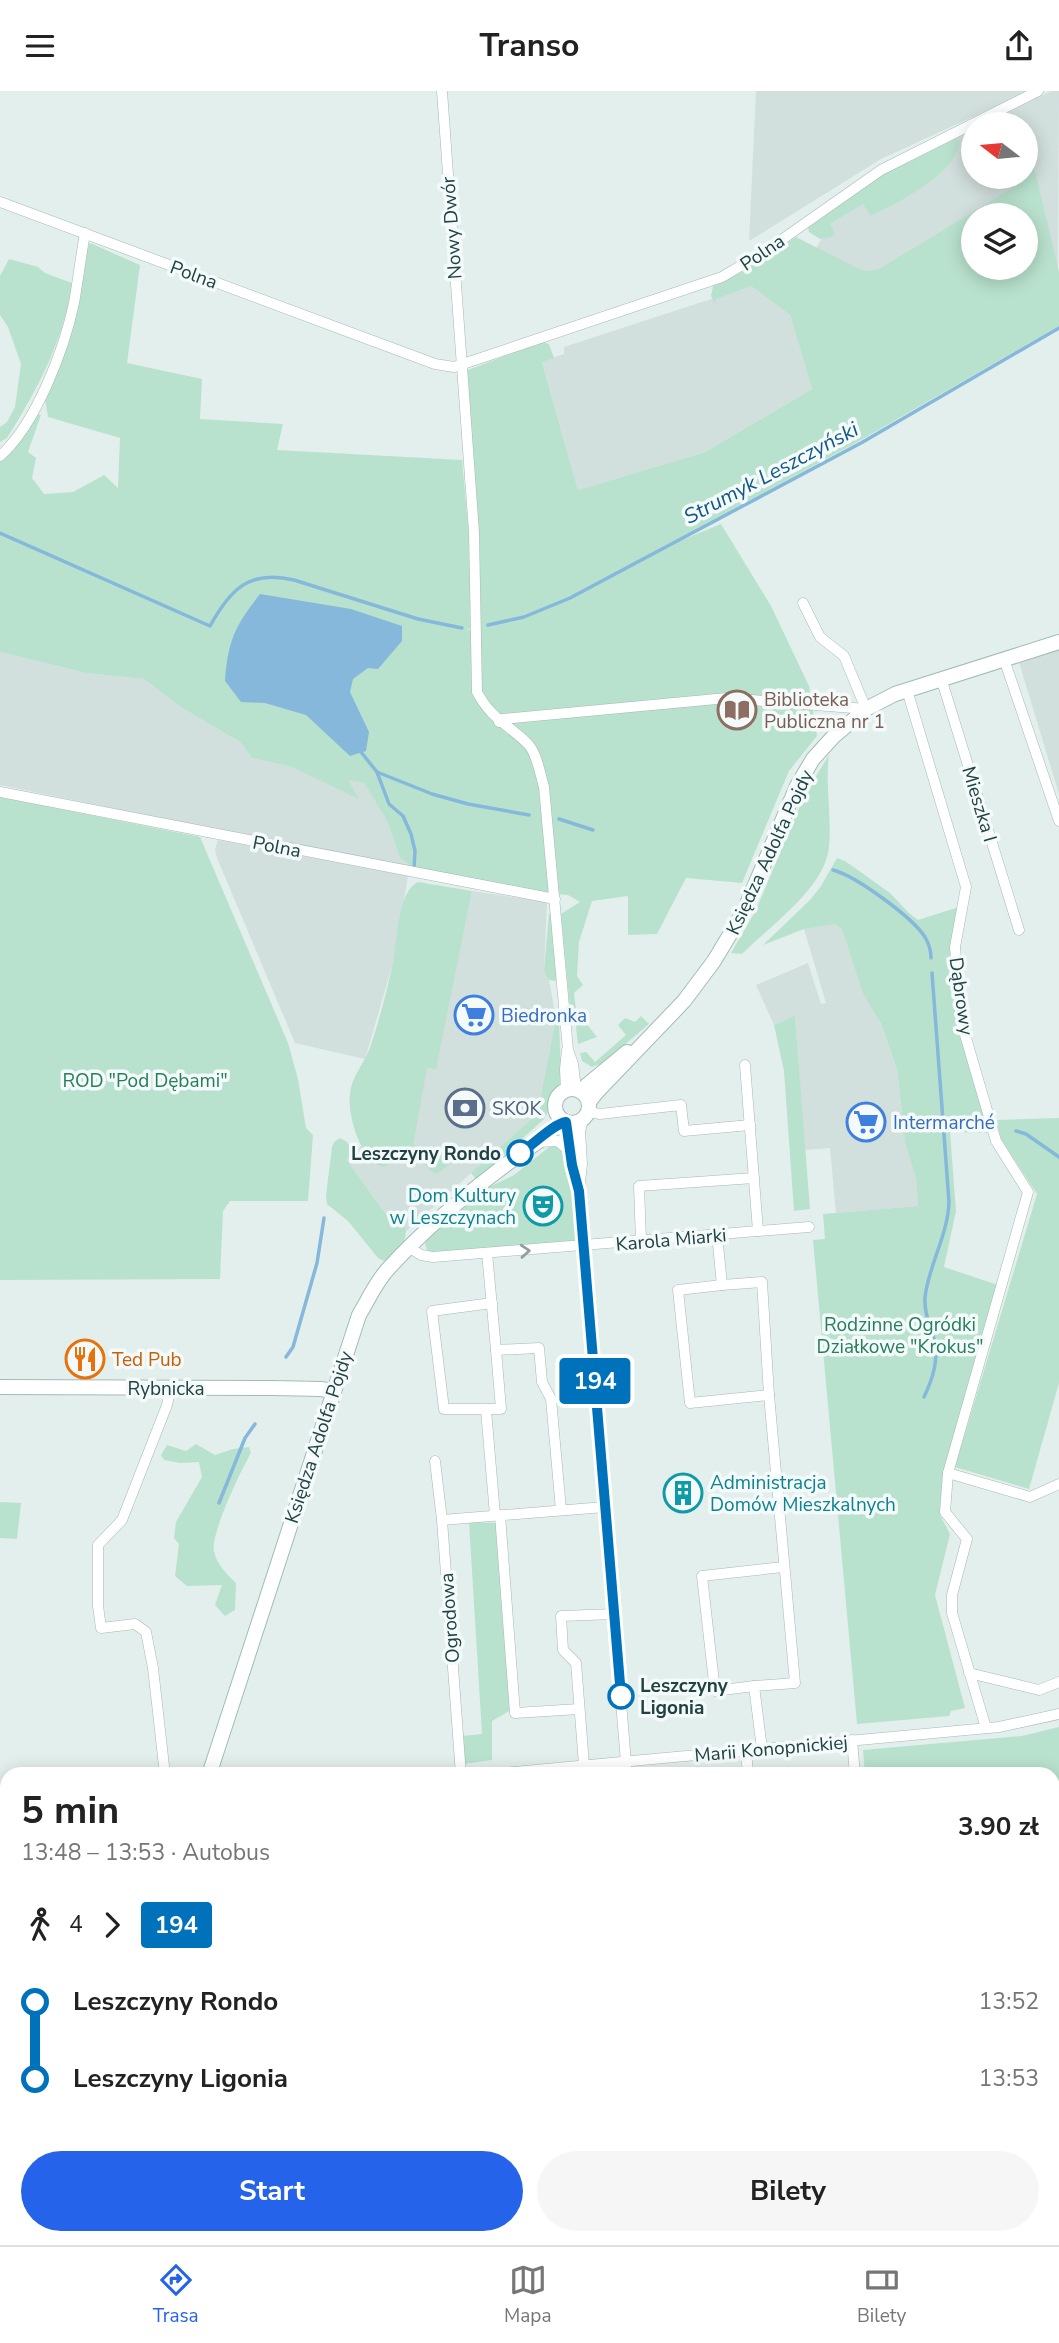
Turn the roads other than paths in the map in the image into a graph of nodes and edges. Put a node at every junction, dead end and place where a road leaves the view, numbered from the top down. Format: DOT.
graph roads {
  1 [pos="442,91"];
  2 [pos="1038,91"];
  3 [pos="0,202"];
  4 [pos="85,233"];
  5 [pos="463,365"];
  6 [pos="0,456"];
  7 [pos="803,603"];
  8 [pos="1059,642"];
  9 [pos="1003,659"];
  10 [pos="941,678"];
  11 [pos="907,690"];
  12 [pos="866,709"];
  13 [pos="499,722"];
  14 [pos="0,792"];
  15 [pos="1059,821"];
  16 [pos="555,899"];
  17 [pos="1019,930"];
  18 [pos="656,1030"];
  19 [pos="568,1050"];
  20 [pos="745,1065"];
  21 [pos="574,1071"];
  22 [pos="595,1079"];
  23 [pos="580,1101"];
  24 [pos="555,1109"];
  25 [pos="566,1122"];
  26 [pos="750,1125"];
  27 [pos="538,1142"];
  28 [pos="571,1153"];
  29 [pos="517,1156"];
  30 [pos="754,1178"];
  31 [pos="579,1191"];
  32 [pos="809,1227"];
  33 [pos="758,1231"];
  34 [pos="718,1234"];
  35 [pos="641,1241"];
  36 [pos="584,1247"];
  37 [pos="410,1248"];
  38 [pos="487,1254"];
  39 [pos="722,1285"];
  40 [pos="492,1303"];
  41 [pos="496,1350"];
  42 [pos="0,1387"];
  43 [pos="171,1387"];
  44 [pos="332,1391"];
  45 [pos="769,1395"];
  46 [pos="486,1410"];
  47 [pos="435,1461"];
  48 [pos="948,1473"];
  49 [pos="1059,1485"];
  50 [pos="605,1507"];
  51 [pos="561,1510"];
  52 [pos="497,1515"];
  53 [pos="442,1520"];
  54 [pos="783,1567"];
  55 [pos="615,1614"];
  56 [pos="969,1673"];
  57 [pos="1059,1682"];
  58 [pos="754,1686"];
  59 [pos="579,1709"];
  60 [pos="1059,1714"];
  61 [pos="986,1728"];
  62 [pos="852,1740"];
  63 [pos="762,1749"];
  64 [pos="746,1750"];
  65 [pos="626,1761"];
  66 [pos="584,1765"];
  67 [pos="164,1767"];
  68 [pos="212,1767"];
  69 [pos="460,1767"];
  70 [pos="564,1767"];
  71 [pos="626,1767"];
  72 [pos="747,1767"];
  73 [pos="854,1767"];
  1 -- 5 [label="street, Nowy Dwór"];
  2 -- 5 [label="street, Polna"];
  3 -- 4 [label="street, Polna"];
  4 -- 5 [label="street, Polna"];
  4 -- 6 [label="street"];
  5 -- 13 [label="street"];
  7 -- 12 [label="street"];
  8 -- 9 [label="street, Księdza Adolfa Pojdy"];
  9 -- 10 [label="street, Księdza Adolfa Pojdy"];
  9 -- 15 [label="street"];
  10 -- 11 [label="street, Księdza Adolfa Pojdy"];
  10 -- 17 [label="street, Mieszka I"];
  11 -- 12 [label="street, Księdza Adolfa Pojdy"];
  11 -- 48 [label="street, Dąbrowy"];
  12 -- 13 [label="street"];
  12 -- 18 [label="street, Księdza Adolfa Pojdy"];
  13 -- 16 [label="street"];
  14 -- 16 [label="street, Polna"];
  16 -- 19 [label="street"];
  18 -- 22 [label="street, Księdza Adolfa Pojdy"];
  18 -- 23 [label="street, Księdza Adolfa Pojdy"];
  19 -- 21 [label="street"];
  19 -- 23 [label="street"];
  20 -- 26 [label="street"];
  21 -- 22 [label="street"];
  21 -- 23 [label="street"];
  22 -- 23 [label="street, Księdza Adolfa Pojdy"];
  23 -- 24 [label="street, Księdza Adolfa Pojdy"];
  23 -- 25 [label="street"];
  23 -- 26 [label="street"];
  23 -- 31 [label="street"];
  24 -- 25 [label="street"];
  24 -- 29 [label="street, Księdza Adolfa Pojdy"];
  25 -- 27 [label="street, Księdza Adolfa Pojdy"];
  25 -- 28 [label="street"];
  26 -- 30 [label="street"];
  27 -- 28 [label="street"];
  27 -- 29 [label="street, Księdza Adolfa Pojdy"];
  28 -- 31 [label="street"];
  29 -- 37 [label="street, Księdza Adolfa Pojdy"];
  30 -- 33 [label="street"];
  30 -- 35 [label="street"];
  31 -- 36 [label="street"];
  32 -- 33 [label="street, Karola Miarki"];
  33 -- 34 [label="street, Karola Miarki"];
  34 -- 35 [label="street, Karola Miarki"];
  34 -- 39 [label="street"];
  35 -- 36 [label="street, Karola Miarki"];
  38 -- 36 [label="street, Karola Miarki, one-way"];
  36 -- 50 [label="street"];
  37 -- 38 [label="street, Karola Miarki"];
  37 -- 44 [label="street, Księdza Adolfa Pojdy"];
  38 -- 40 [label="street"];
  39 -- 45 [label="street"];
  39 -- 45 [label="street"];
  40 -- 41 [label="street"];
  40 -- 46 [label="street"];
  41 -- 46 [label="street"];
  41 -- 51 [label="street"];
  42 -- 43 [label="street, Rybnicka"];
  43 -- 44 [label="street, Rybnicka"];
  43 -- 67 [label="street"];
  44 -- 68 [label="street, Księdza Adolfa Pojdy"];
  45 -- 54 [label="street"];
  46 -- 52 [label="street"];
  47 -- 53 [label="street, Ogrodowa"];
  48 -- 49 [label="street"];
  48 -- 56 [label="street, Dąbrowy"];
  50 -- 51 [label="street"];
  50 -- 55 [label="street"];
  51 -- 52 [label="street"];
  52 -- 53 [label="street"];
  52 -- 59 [label="street"];
  53 -- 69 [label="street, Ogrodowa"];
  54 -- 58 [label="street"];
  54 -- 58 [label="street"];
  55 -- 59 [label="street"];
  55 -- 65 [label="street"];
  56 -- 57 [label="street"];
  56 -- 61 [label="street"];
  58 -- 63 [label="street"];
  59 -- 66 [label="street"];
  60 -- 61 [label="street, Marii Konopnickiej"];
  61 -- 62 [label="street, Marii Konopnickiej"];
  62 -- 63 [label="street, Marii Konopnickiej"];
  62 -- 73 [label="street"];
  63 -- 64 [label="street, Marii Konopnickiej"];
  64 -- 65 [label="street, Marii Konopnickiej"];
  64 -- 72 [label="street"];
  65 -- 66 [label="street, Marii Konopnickiej"];
  65 -- 71 [label="street"];
  66 -- 70 [label="street, Marii Konopnickiej"];
}
